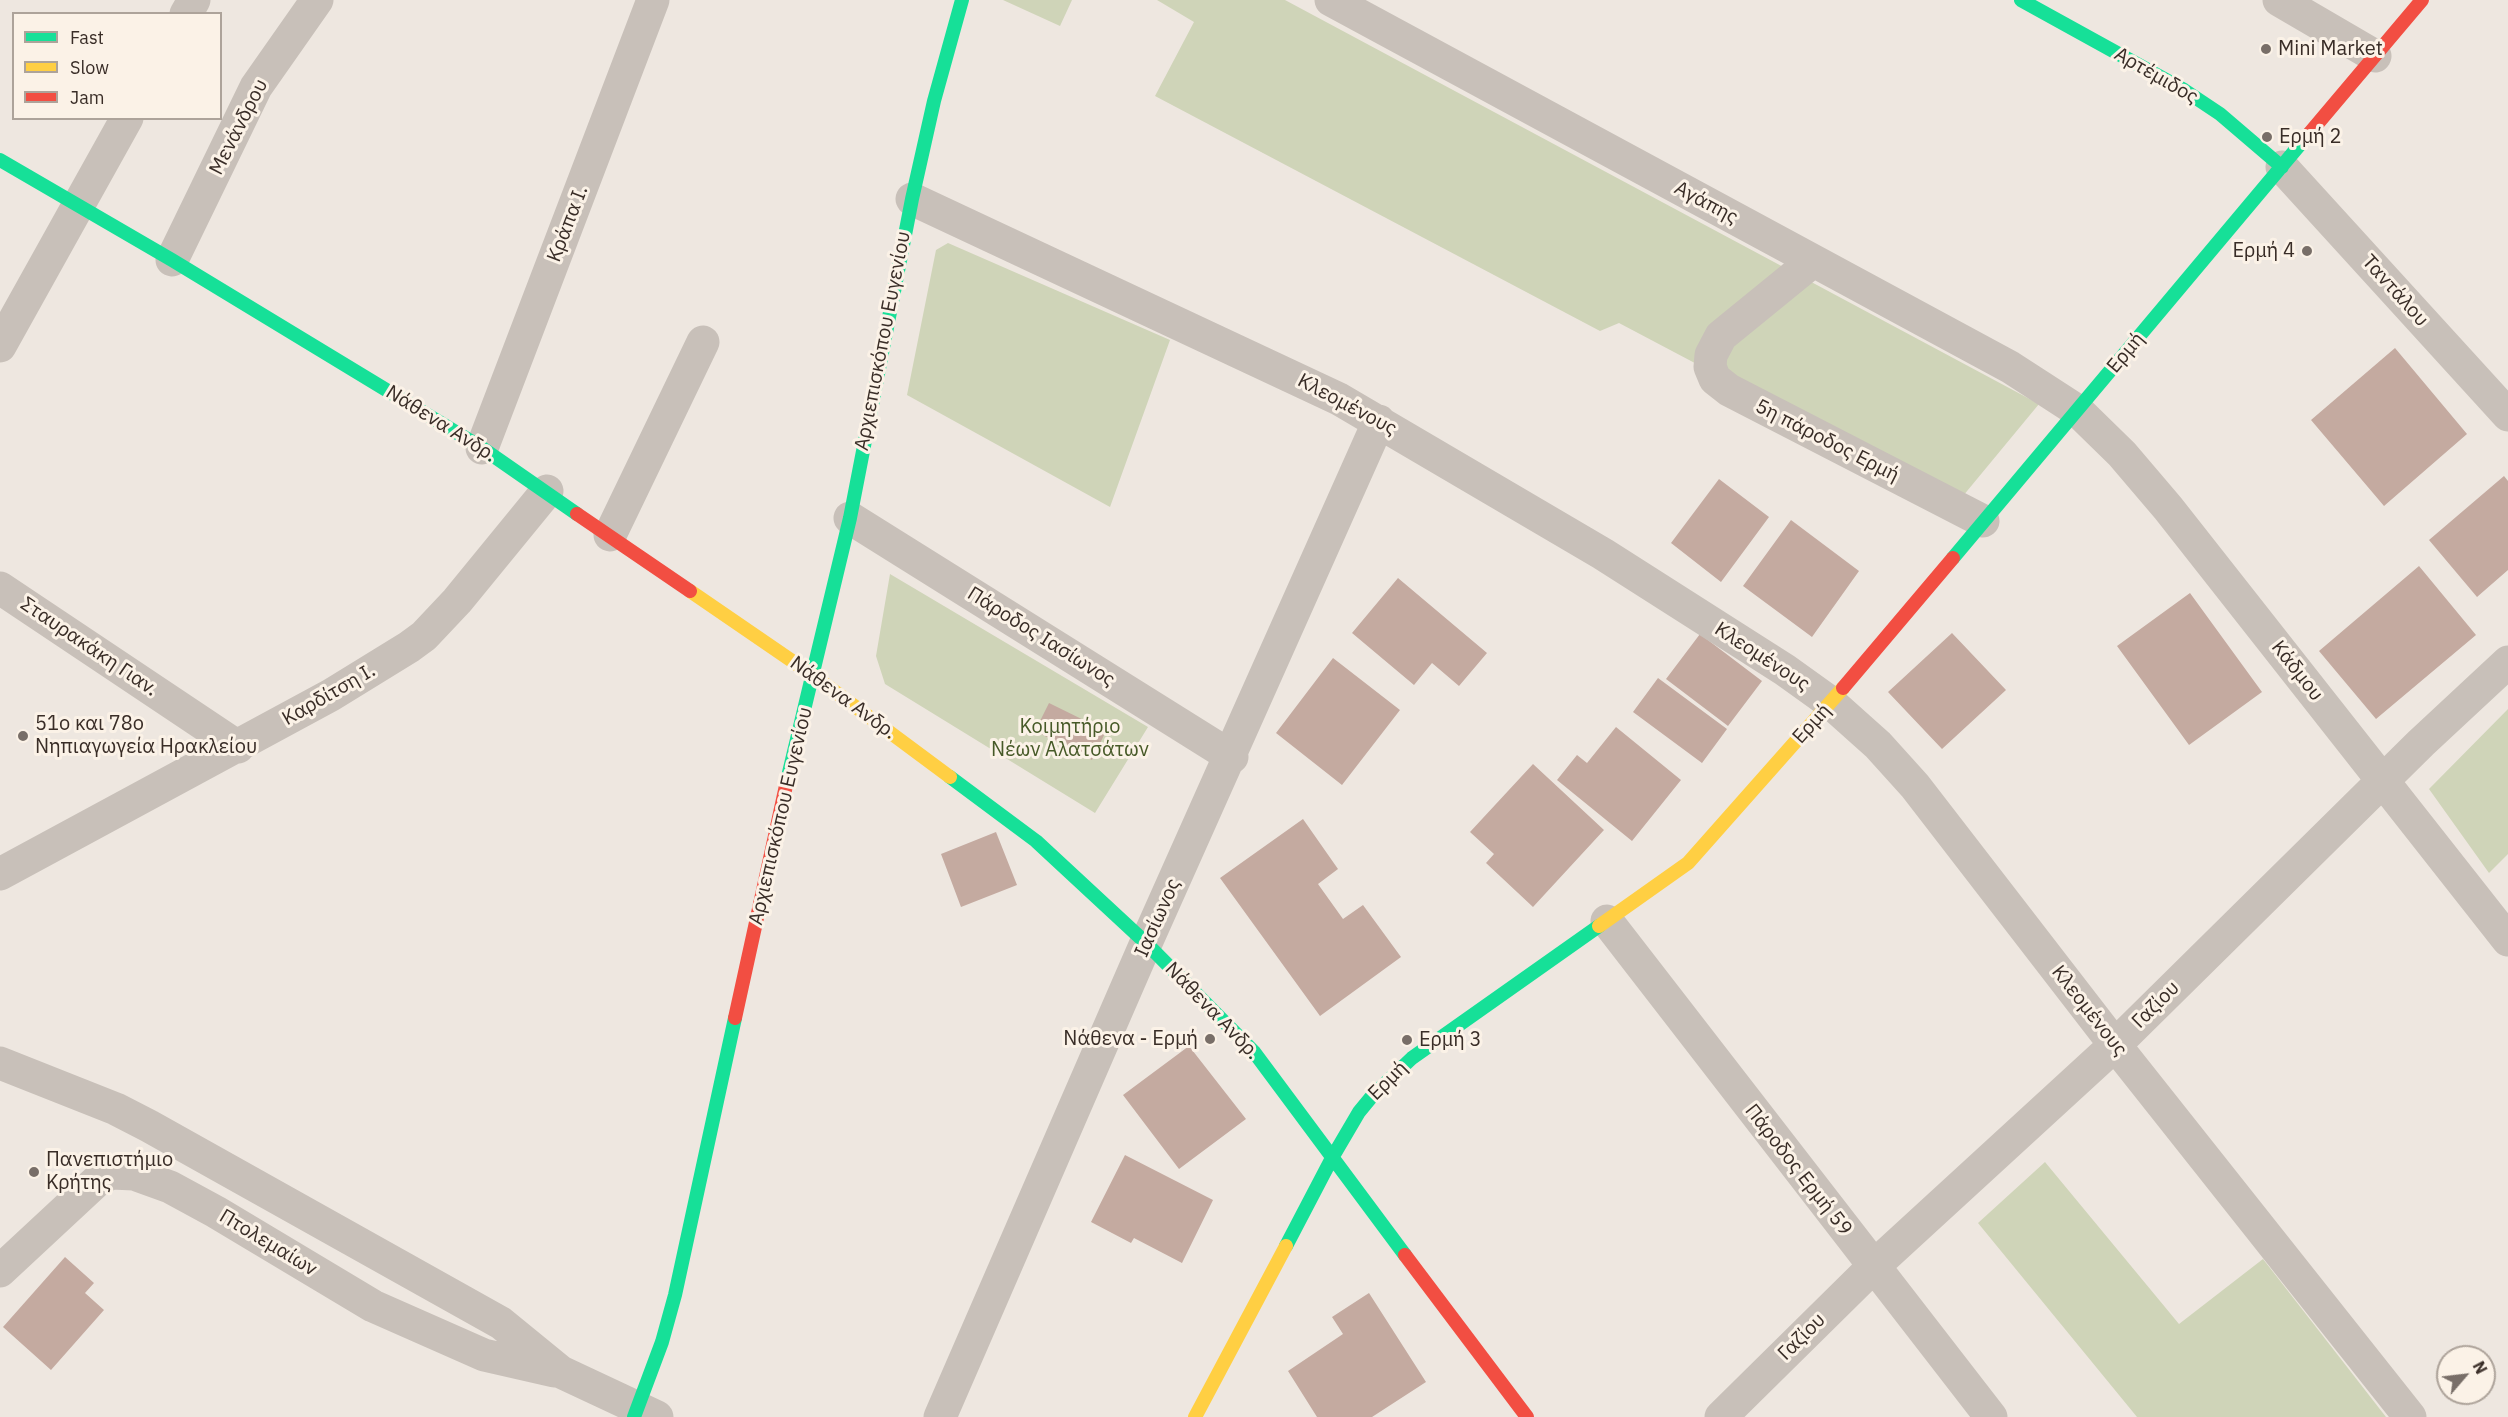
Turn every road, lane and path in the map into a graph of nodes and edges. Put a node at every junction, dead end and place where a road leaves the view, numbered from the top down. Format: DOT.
graph roads {
  1 [pos="317,0"];
  2 [pos="653,0"];
  3 [pos="962,0"];
  4 [pos="1330,0"];
  5 [pos="2021,0"];
  6 [pos="2279,0"];
  7 [pos="2422,0"];
  8 [pos="2375,56"];
  9 [pos="126,120"];
  10 [pos="0,160"];
  11 [pos="2282,166"];
  12 [pos="912,199"];
  13 [pos="78,205"];
  14 [pos="172,260"];
  15 [pos="1813,261"];
  16 [pos="703,342"];
  17 [pos="0,346"];
  18 [pos="2078,411"];
  19 [pos="2508,415"];
  20 [pos="1380,421"];
  21 [pos="482,448"];
  22 [pos="547,491"];
  23 [pos="850,518"];
  24 [pos="1983,521"];
  25 [pos="610,535"];
  26 [pos="0,588"];
  27 [pos="2508,662"];
  28 [pos="814,676"];
  29 [pos="1831,703"];
  30 [pos="238,747"];
  31 [pos="1232,757"];
  32 [pos="2383,781"];
  33 [pos="0,874"];
  34 [pos="1607,921"];
  35 [pos="2508,940"];
  36 [pos="1146,943"];
  37 [pos="2115,1045"];
  38 [pos="0,1063"];
  39 [pos="149,1126"];
  40 [pos="1332,1158"];
  41 [pos="134,1174"];
  42 [pos="1873,1267"];
  43 [pos="0,1271"];
  44 [pos="561,1372"];
  45 [pos="643,1414"];
  46 [pos="940,1417"];
  47 [pos="1195,1417"];
  48 [pos="1527,1417"];
  49 [pos="1721,1417"];
  50 [pos="1990,1417"];
  51 [pos="2410,1417"];
  1 -- 14 [label="street, Μενάνδρου"];
  2 -- 21 [label="street, Κράπα Ι."];
  3 -- 12 [label="street, Αρχιεπισκόπου Ευγενίου"];
  4 -- 15 [label="street, Αγάπης"];
  5 -- 11 [label="street, Αρτέμιδος"];
  6 -- 8 [label="street"];
  7 -- 8 [label="street, Ερμή"];
  8 -- 11 [label="street, Ερμή"];
  9 -- 13 [label="street"];
  10 -- 13 [label="street, Νάθενα Ανδρ."];
  11 -- 18 [label="street, Ερμή"];
  11 -- 19 [label="street, Ταντάλου"];
  12 -- 20 [label="street, Κλεομένους"];
  12 -- 23 [label="street, Αρχιεπισκόπου Ευγενίου"];
  13 -- 14 [label="street, Νάθενα Ανδρ."];
  13 -- 17 [label="street"];
  14 -- 21 [label="street, Νάθενα Ανδρ."];
  15 -- 18 [label="street, Αγάπης"];
  15 -- 24 [label="street, 5η πάροδος Ερμή"];
  16 -- 25 [label="street"];
  18 -- 24 [label="street, Ερμή"];
  18 -- 32 [label="street, Κάδμου"];
  20 -- 29 [label="street, Κλεομένους"];
  20 -- 31 [label="street, Ιασίωνος"];
  21 -- 22 [label="street, Νάθενα Ανδρ."];
  22 -- 25 [label="street, Νάθενα Ανδρ."];
  22 -- 30 [label="street, Καρδίτση Ι."];
  23 -- 28 [label="street, Αρχιεπισκόπου Ευγενίου"];
  23 -- 31 [label="street, Πάροδος Ιασίωνος"];
  24 -- 29 [label="street, Ερμή"];
  25 -- 28 [label="street, Νάθενα Ανδρ."];
  26 -- 30 [label="street, Σταυρακάκη Γιαν."];
  27 -- 32 [label="street, Γαζίου"];
  28 -- 36 [label="street, Νάθενα Ανδρ."];
  28 -- 45 [label="street, Αρχιεπισκόπου Ευγενίου"];
  29 -- 34 [label="street, Ερμή"];
  29 -- 37 [label="street, Κλεομένους"];
  30 -- 33 [label="street, Καρδίτση Ι."];
  31 -- 36 [label="street, Ιασίωνος"];
  32 -- 35 [label="street, Κάδμου"];
  32 -- 37 [label="street, Γαζίου"];
  34 -- 40 [label="street, Ερμή"];
  34 -- 42 [label="street, Πάροδος Ερμή 59"];
  36 -- 40 [label="street, Νάθενα Ανδρ."];
  36 -- 46 [label="street, Ιασίωνος"];
  37 -- 42 [label="street, Γαζίου"];
  37 -- 51 [label="street, Κλεομένους"];
  38 -- 39 [label="street, Πτολεμαίων"];
  39 -- 41 [label="street"];
  39 -- 44 [label="street, Πτολεμαίων"];
  40 -- 47 [label="street, Ερμή"];
  40 -- 48 [label="street, Νάθενα Ανδρ."];
  41 -- 43 [label="street, Πτολεμαίων"];
  41 -- 44 [label="street, Πτολεμαίων"];
  42 -- 49 [label="street, Γαζίου"];
  42 -- 50 [label="street, Πάροδος Ερμή 59"];
  44 -- 45 [label="street, Πτολεμαίων"];
}
